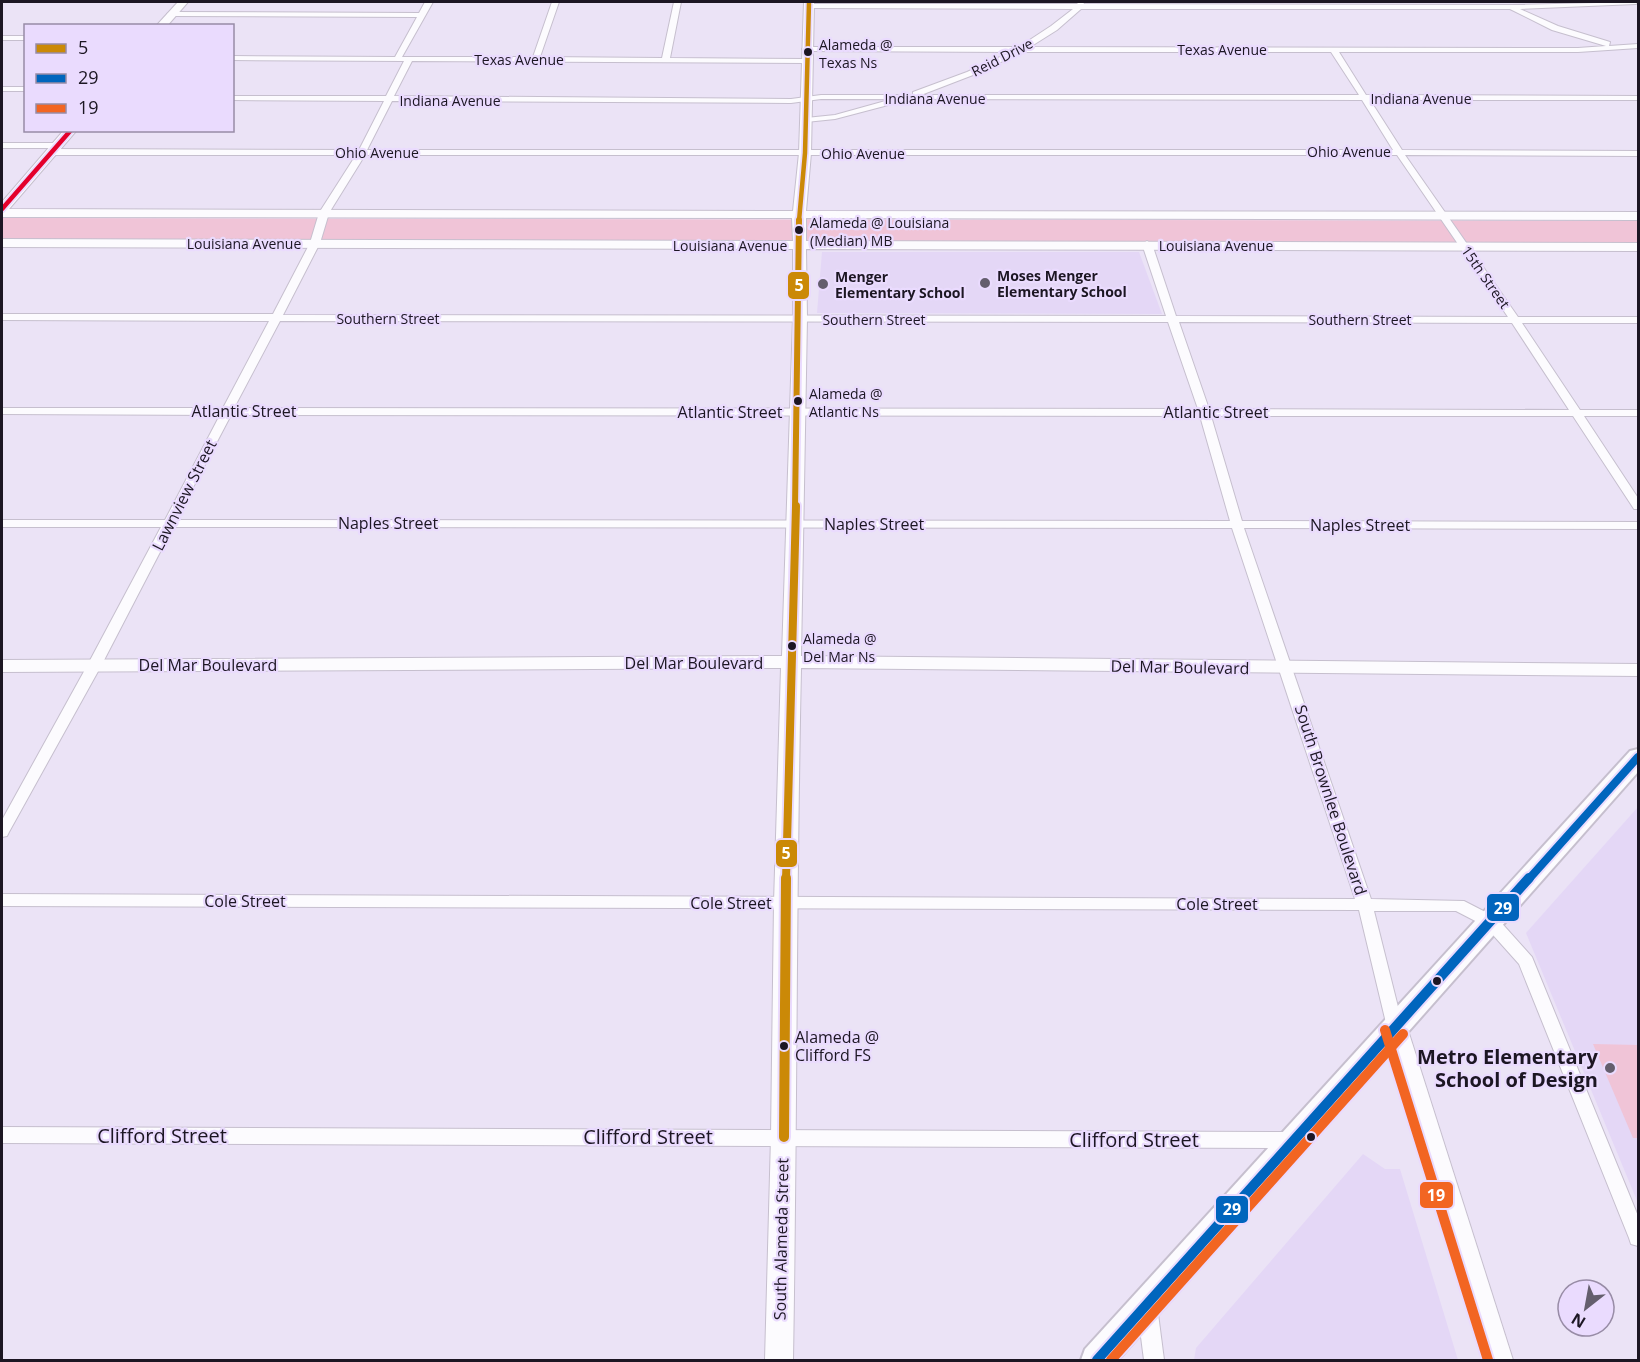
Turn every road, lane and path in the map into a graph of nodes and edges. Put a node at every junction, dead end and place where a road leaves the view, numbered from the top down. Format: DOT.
graph roads {
  1 [pos="183,2"];
  2 [pos="429,2"];
  3 [pos="556,2"];
  4 [pos="678,2"];
  5 [pos="1503,2"];
  6 [pos="1636,2"];
  7 [pos="809,4"];
  8 [pos="1081,4"];
  9 [pos="1511,7"];
  10 [pos="171,14"];
  11 [pos="422,15"];
  12 [pos="163,24"];
  13 [pos="2,38"];
  14 [pos="24,38"];
  15 [pos="1638,46"];
  16 [pos="1621,48"];
  17 [pos="1023,49"];
  18 [pos="1333,49"];
  19 [pos="1638,52"];
  20 [pos="806,55"];
  21 [pos="234,58"];
  22 [pos="536,58"];
  23 [pos="403,59"];
  24 [pos="666,59"];
  25 [pos="2,89"];
  26 [pos="24,89"];
  27 [pos="234,98"];
  28 [pos="907,98"];
  29 [pos="1363,98"];
  30 [pos="1638,98"];
  31 [pos="388,99"];
  32 [pos="806,99"];
  33 [pos="806,120"];
  34 [pos="69,132"];
  35 [pos="2,146"];
  36 [pos="55,149"];
  37 [pos="1398,151"];
  38 [pos="362,152"];
  39 [pos="805,153"];
  40 [pos="1638,153"];
  41 [pos="2,211"];
  42 [pos="799,212"];
  43 [pos="324,213"];
  44 [pos="1441,215"];
  45 [pos="1638,216"];
  46 [pos="2,243"];
  47 [pos="315,243"];
  48 [pos="1147,244"];
  49 [pos="1464,245"];
  50 [pos="800,246"];
  51 [pos="1636,249"];
  52 [pos="2,317"];
  53 [pos="275,317"];
  54 [pos="800,318"];
  55 [pos="1171,319"];
  56 [pos="1515,320"];
  57 [pos="1638,320"];
  58 [pos="2,411"];
  59 [pos="227,411"];
  60 [pos="798,412"];
  61 [pos="1204,412"];
  62 [pos="1577,412"];
  63 [pos="1638,413"];
  64 [pos="1638,506"];
  65 [pos="2,523"];
  66 [pos="168,523"];
  67 [pos="794,524"];
  68 [pos="1237,525"];
  69 [pos="1638,525"];
  70 [pos="793,662"];
  71 [pos="2,666"];
  72 [pos="94,666"];
  73 [pos="1287,668"];
  74 [pos="1638,670"];
  75 [pos="1638,757"];
  76 [pos="2,832"];
  77 [pos="2,900"];
  78 [pos="785,903"];
  79 [pos="1365,904"];
  80 [pos="1491,922"];
  81 [pos="1395,1027"];
  82 [pos="2,1135"];
  83 [pos="784,1137"];
  84 [pos="1294,1140"];
  85 [pos="1638,1238"];
  86 [pos="1147,1305"];
  87 [pos="779,1360"];
  88 [pos="1097,1360"];
  89 [pos="1154,1360"];
  90 [pos="1499,1360"];
  1 -- 10 [label="main road"];
  2 -- 11 [label="street, Lawnview Street"];
  3 -- 22 [label="street"];
  4 -- 24 [label="street"];
  5 -- 9 [label="street"];
  6 -- 9 [label="street"];
  7 -- 8 [label="street"];
  7 -- 20 [label="main road, South Alameda Street"];
  8 -- 9 [label="street"];
  8 -- 17 [label="street, Reid Drive"];
  9 -- 16 [label="street"];
  10 -- 11 [label="street"];
  10 -- 12 [label="main road"];
  11 -- 23 [label="street, Lawnview Street"];
  13 -- 14 [label="street"];
  15 -- 16 [label="street, Texas Avenue"];
  16 -- 18 [label="street, Texas Avenue"];
  16 -- 19 [label="street"];
  17 -- 18 [label="street, Texas Avenue"];
  17 -- 20 [label="street, Texas Avenue"];
  17 -- 28 [label="street, Reid Drive"];
  18 -- 29 [label="street, 15th Street"];
  20 -- 24 [label="street, Texas Avenue"];
  20 -- 32 [label="main road, South Alameda Street"];
  21 -- 23 [label="street, Texas Avenue"];
  22 -- 23 [label="street, Texas Avenue"];
  22 -- 24 [label="street, Texas Avenue"];
  23 -- 31 [label="street, Lawnview Street"];
  25 -- 26 [label="street"];
  27 -- 31 [label="street, Indiana Avenue"];
  28 -- 29 [label="street, Indiana Avenue"];
  28 -- 32 [label="street, Indiana Avenue"];
  28 -- 33 [label="street, Reid Drive"];
  29 -- 30 [label="street, Indiana Avenue"];
  29 -- 37 [label="street, 15th Street"];
  31 -- 32 [label="street, Indiana Avenue"];
  31 -- 38 [label="street, Lawnview Street"];
  32 -- 33 [label="main road, South Alameda Street"];
  33 -- 39 [label="main road, South Alameda Street"];
  34 -- 36 [label="main road"];
  35 -- 36 [label="street, Ohio Avenue"];
  36 -- 38 [label="street, Ohio Avenue"];
  36 -- 41 [label="main road"];
  37 -- 39 [label="street, Ohio Avenue"];
  37 -- 40 [label="street, Ohio Avenue"];
  37 -- 44 [label="street, 15th Street"];
  38 -- 39 [label="street, Ohio Avenue"];
  38 -- 43 [label="street, Lawnview Street"];
  39 -- 42 [label="main road, South Alameda Street"];
  41 -- 43 [label="main road, Louisiana Avenue"];
  42 -- 43 [label="main road, Louisiana Avenue"];
  42 -- 44 [label="main road, Louisiana Avenue"];
  42 -- 50 [label="main road, South Alameda Street"];
  43 -- 47 [label="street, Lawnview Street"];
  44 -- 45 [label="main road, Louisiana Avenue"];
  44 -- 49 [label="street, 15th Street"];
  46 -- 47 [label="main road, Louisiana Avenue"];
  47 -- 50 [label="main road, Louisiana Avenue"];
  47 -- 53 [label="street, Lawnview Street"];
  48 -- 49 [label="main road, Louisiana Avenue"];
  48 -- 50 [label="main road, Louisiana Avenue"];
  48 -- 55 [label="street, South Brownlee Boulevard"];
  49 -- 51 [label="main road, Louisiana Avenue"];
  49 -- 56 [label="street, 15th Street"];
  50 -- 54 [label="main road, South Alameda Street"];
  52 -- 53 [label="street, Southern Street"];
  53 -- 54 [label="street, Southern Street"];
  53 -- 59 [label="street, Lawnview Street"];
  54 -- 55 [label="street, Southern Street"];
  54 -- 60 [label="main road, South Alameda Street"];
  55 -- 56 [label="street, Southern Street"];
  55 -- 61 [label="street, South Brownlee Boulevard"];
  56 -- 57 [label="street, Southern Street"];
  56 -- 62 [label="street, 15th Street"];
  58 -- 59 [label="street, Atlantic Street"];
  59 -- 60 [label="street, Atlantic Street"];
  59 -- 66 [label="street, Lawnview Street"];
  60 -- 61 [label="street, Atlantic Street"];
  60 -- 67 [label="main road, South Alameda Street"];
  61 -- 62 [label="street, Atlantic Street"];
  61 -- 68 [label="street, South Brownlee Boulevard"];
  62 -- 63 [label="street, Atlantic Street"];
  62 -- 64 [label="street, 15th Street"];
  65 -- 66 [label="street, Naples Street"];
  66 -- 67 [label="street, Naples Street"];
  66 -- 72 [label="street, Lawnview Street"];
  67 -- 68 [label="street, Naples Street"];
  67 -- 70 [label="main road, South Alameda Street"];
  68 -- 69 [label="street, Naples Street"];
  68 -- 73 [label="street, South Brownlee Boulevard"];
  70 -- 72 [label="main road, Del Mar Boulevard"];
  70 -- 73 [label="main road, Del Mar Boulevard"];
  70 -- 78 [label="main road, South Alameda Street"];
  71 -- 72 [label="main road, Del Mar Boulevard"];
  72 -- 76 [label="street, Lawnview Street"];
  73 -- 74 [label="main road, Del Mar Boulevard"];
  73 -- 79 [label="street, South Brownlee Boulevard"];
  75 -- 80 [label="main road"];
  77 -- 78 [label="street, Cole Street"];
  78 -- 79 [label="street, Cole Street"];
  78 -- 83 [label="main road, South Alameda Street"];
  79 -- 80 [label="street, Cole Street"];
  79 -- 81 [label="street, South Brownlee Boulevard"];
  80 -- 81 [label="main road"];
  80 -- 85 [label="street"];
  81 -- 84 [label="main road"];
  81 -- 90 [label="main road, South Brownlee Boulevard"];
  82 -- 83 [label="street, Clifford Street"];
  83 -- 84 [label="street, Clifford Street"];
  83 -- 87 [label="main road, South Alameda Street"];
  84 -- 86 [label="main road"];
  86 -- 88 [label="main road"];
  86 -- 89 [label="street"];
}
